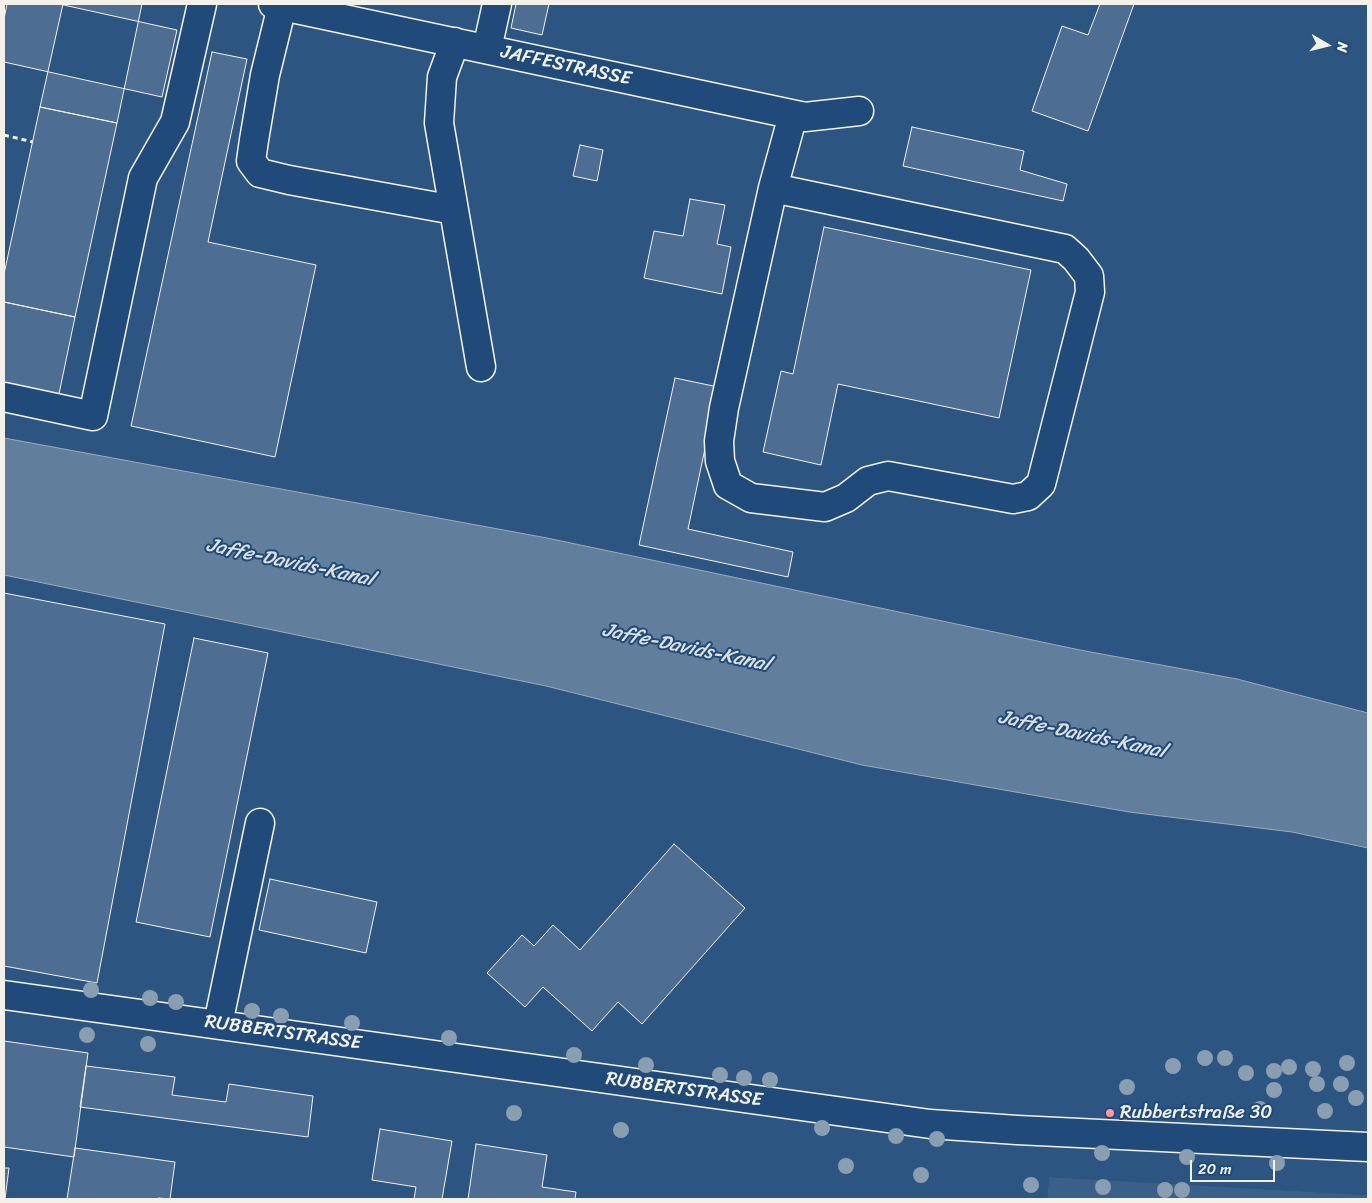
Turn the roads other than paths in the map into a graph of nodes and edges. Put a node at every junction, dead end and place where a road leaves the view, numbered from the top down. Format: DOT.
graph roads {
  1 [pos="202,4"];
  2 [pos="497,4"];
  3 [pos="278,5"];
  4 [pos="455,42"];
  5 [pos="486,49"];
  6 [pos="859,111"];
  7 [pos="793,115"];
  8 [pos="773,188"];
  9 [pos="454,210"];
  10 [pos="481,367"];
  11 [pos="4,397"];
  12 [pos="260,822"];
  13 [pos="4,995"];
  14 [pos="218,1024"];
  15 [pos="1368,1146"];
  1 -- 11 [label="street"];
  2 -- 5 [label="street"];
  3 -- 4 [label="street, JAFFESTRASSE"];
  3 -- 9 [label="street"];
  4 -- 5 [label="street, JAFFESTRASSE"];
  4 -- 9 [label="street"];
  5 -- 7 [label="street, JAFFESTRASSE"];
  6 -- 7 [label="street, JAFFESTRASSE"];
  7 -- 8 [label="street"];
  8 -- 8 [label="street"];
  9 -- 10 [label="street"];
  12 -- 14 [label="street"];
  13 -- 14 [label="street, RUBBERTSTRASSE"];
  14 -- 15 [label="street, RUBBERTSTRASSE"];
}
